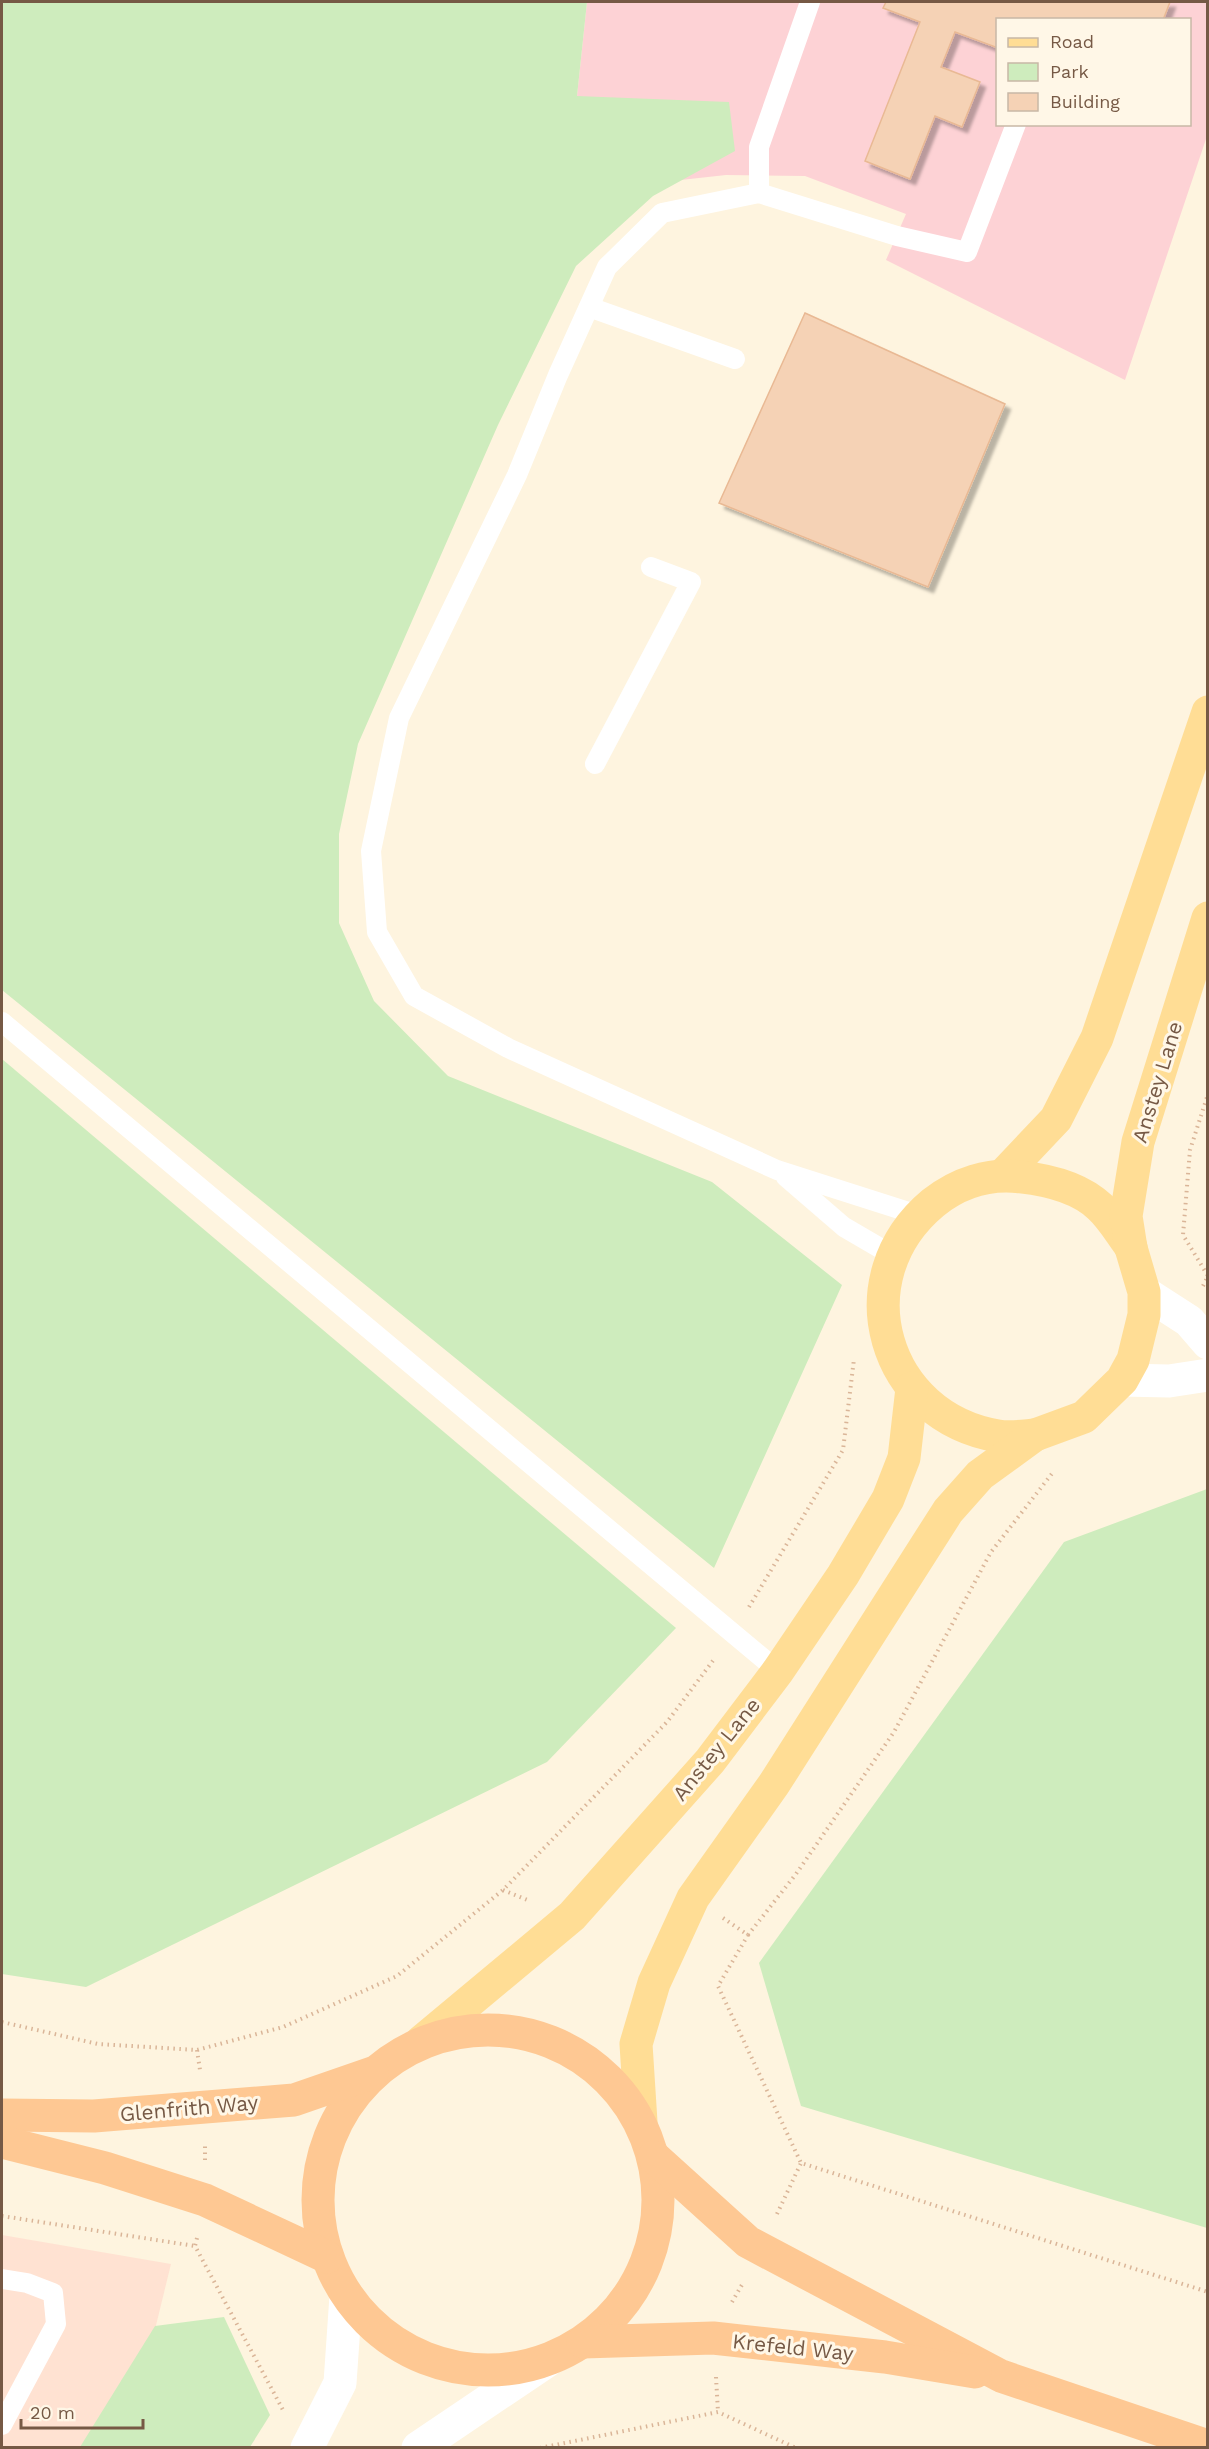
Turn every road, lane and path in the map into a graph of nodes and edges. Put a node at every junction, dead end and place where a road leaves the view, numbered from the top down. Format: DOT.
graph roads {
  1 [pos="810,2"];
  2 [pos="1015,126"];
  3 [pos="759,193"];
  4 [pos="589,307"];
  5 [pos="735,358"];
  6 [pos="651,567"];
  7 [pos="1208,712"];
  8 [pos="595,764"];
  9 [pos="1208,918"];
  10 [pos="2,1022"];
  11 [pos="1208,1094"];
  12 [pos="777,1170"];
  13 [pos="1003,1175"];
  14 [pos="918,1215"];
  15 [pos="1131,1248"];
  16 [pos="892,1255"];
  17 [pos="1144,1292"];
  18 [pos="1198,1332"];
  19 [pos="855,1357"];
  20 [pos="1208,1375"];
  21 [pos="1122,1380"];
  22 [pos="912,1388"];
  23 [pos="1035,1435"];
  24 [pos="1060,1466"];
  25 [pos="733,1633"];
  26 [pos="778,1671"];
  27 [pos="748,1935"];
  28 [pos="2,2022"];
  29 [pos="421,2042"];
  30 [pos="197,2050"];
  31 [pos="372,2073"];
  32 [pos="206,2107"];
  33 [pos="2,2115"];
  34 [pos="641,2122"];
  35 [pos="2,2142"];
  36 [pos="654,2157"];
  37 [pos="801,2163"];
  38 [pos="205,2200"];
  39 [pos="2,2216"];
  40 [pos="195,2246"];
  41 [pos="327,2257"];
  42 [pos="2,2279"];
  43 [pos="1208,2292"];
  44 [pos="346,2296"];
  45 [pos="583,2342"];
  46 [pos="547,2361"];
  47 [pos="1000,2376"];
  48 [pos="287,2418"];
  49 [pos="2,2425"];
  50 [pos="1208,2446"];
  51 [pos="307,2448"];
  52 [pos="418,2448"];
  53 [pos="540,2448"];
  54 [pos="796,2448"];
  1 -- 3 [label="lane"];
  2 -- 3 [label="lane"];
  3 -- 4 [label="lane"];
  4 -- 5 [label="lane"];
  4 -- 12 [label="lane"];
  6 -- 8 [label="lane"];
  7 -- 13 [label="main road"];
  9 -- 15 [label="main road, Anstey Lane"];
  10 -- 25 [label="lane"];
  11 -- 18 [label="path"];
  12 -- 14 [label="lane"];
  12 -- 16 [label="lane"];
  13 -- 14 [label="main road, Anstey Lane"];
  13 -- 15 [label="main road, Anstey Lane"];
  14 -- 16 [label="main road, Anstey Lane"];
  15 -- 17 [label="main road, Anstey Lane"];
  16 -- 22 [label="main road, Anstey Lane"];
  17 -- 18 [label="main road"];
  17 -- 21 [label="main road, Anstey Lane"];
  19 -- 25 [label="path"];
  20 -- 21 [label="main road"];
  21 -- 23 [label="main road, Anstey Lane"];
  22 -- 23 [label="main road, Anstey Lane"];
  22 -- 26 [label="main road, Anstey Lane"];
  23 -- 34 [label="main road, Anstey Lane"];
  24 -- 27 [label="path"];
  25 -- 26 [label="lane"];
  25 -- 30 [label="path"];
  26 -- 29 [label="main road, Anstey Lane"];
  28 -- 30 [label="path"];
  29 -- 31 [label="highway"];
  29 -- 34 [label="highway"];
  30 -- 32 [label="path"];
  31 -- 32 [label="highway, Glenfrith Way"];
  31 -- 41 [label="highway"];
  32 -- 33 [label="highway, Glenfrith Way"];
  32 -- 38 [label="path"];
  34 -- 36 [label="highway"];
  35 -- 38 [label="highway"];
  36 -- 45 [label="highway"];
  36 -- 47 [label="highway, Krefeld Way"];
  37 -- 43 [label="path"];
  38 -- 40 [label="path"];
  38 -- 41 [label="highway"];
  39 -- 40 [label="path"];
  40 -- 48 [label="path"];
  41 -- 44 [label="highway"];
  42 -- 49 [label="lane"];
  44 -- 46 [label="highway"];
  44 -- 51 [label="main road"];
  45 -- 46 [label="highway"];
  45 -- 47 [label="highway, Krefeld Way"];
  46 -- 52 [label="main road"];
  47 -- 50 [label="highway, Krefeld Way"];
  53 -- 54 [label="path"];
}
